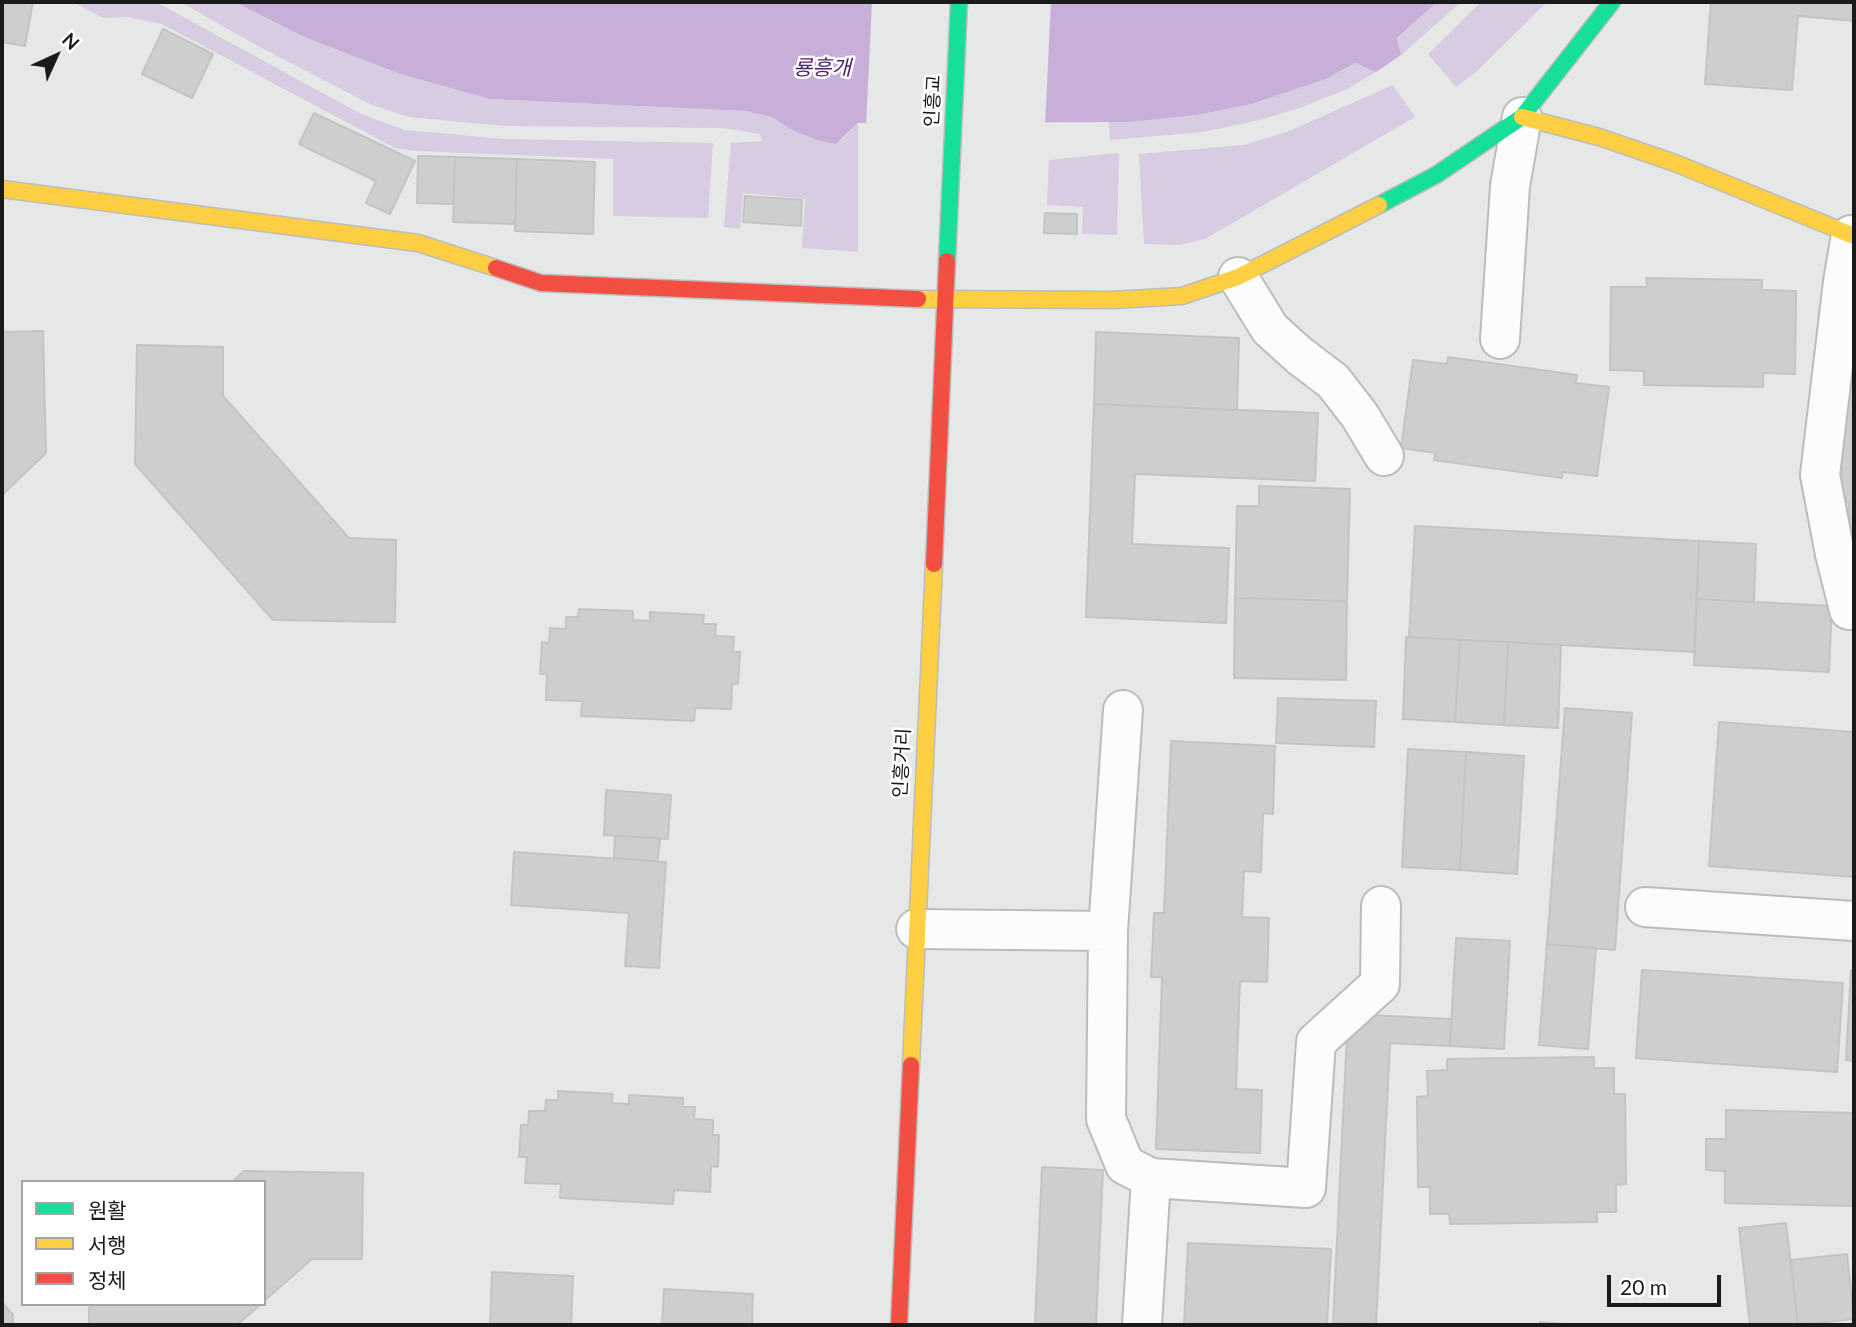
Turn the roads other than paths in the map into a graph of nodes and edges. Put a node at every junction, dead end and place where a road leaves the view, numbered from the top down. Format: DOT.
graph roads {
  1 [pos="959,2"];
  2 [pos="1612,2"];
  3 [pos="1522,117"];
  4 [pos="2,189"];
  5 [pos="949,203"];
  6 [pos="1853,235"];
  7 [pos="1238,277"];
  8 [pos="944,300"];
  9 [pos="1500,339"];
  10 [pos="1384,456"];
  11 [pos="1849,610"];
  12 [pos="1122,710"];
  13 [pos="1381,906"];
  14 [pos="1645,907"];
  15 [pos="1854,921"];
  16 [pos="916,929"];
  17 [pos="1108,931"];
  18 [pos="1151,1178"];
  19 [pos="900,1325"];
  20 [pos="1142,1325"];
  1 -- 5 [label="street, 인흥교"];
  2 -- 3 [label="street"];
  3 -- 6 [label="street"];
  3 -- 7 [label="street"];
  3 -- 9 [label="street"];
  4 -- 8 [label="street"];
  5 -- 8 [label="street, 인흥거리"];
  6 -- 11 [label="street"];
  7 -- 8 [label="street"];
  7 -- 10 [label="street"];
  8 -- 16 [label="street, 인흥거리"];
  12 -- 17 [label="street"];
  13 -- 18 [label="street"];
  14 -- 15 [label="street"];
  16 -- 17 [label="street"];
  16 -- 19 [label="street, 인흥거리"];
  17 -- 18 [label="street"];
  18 -- 20 [label="street"];
}
